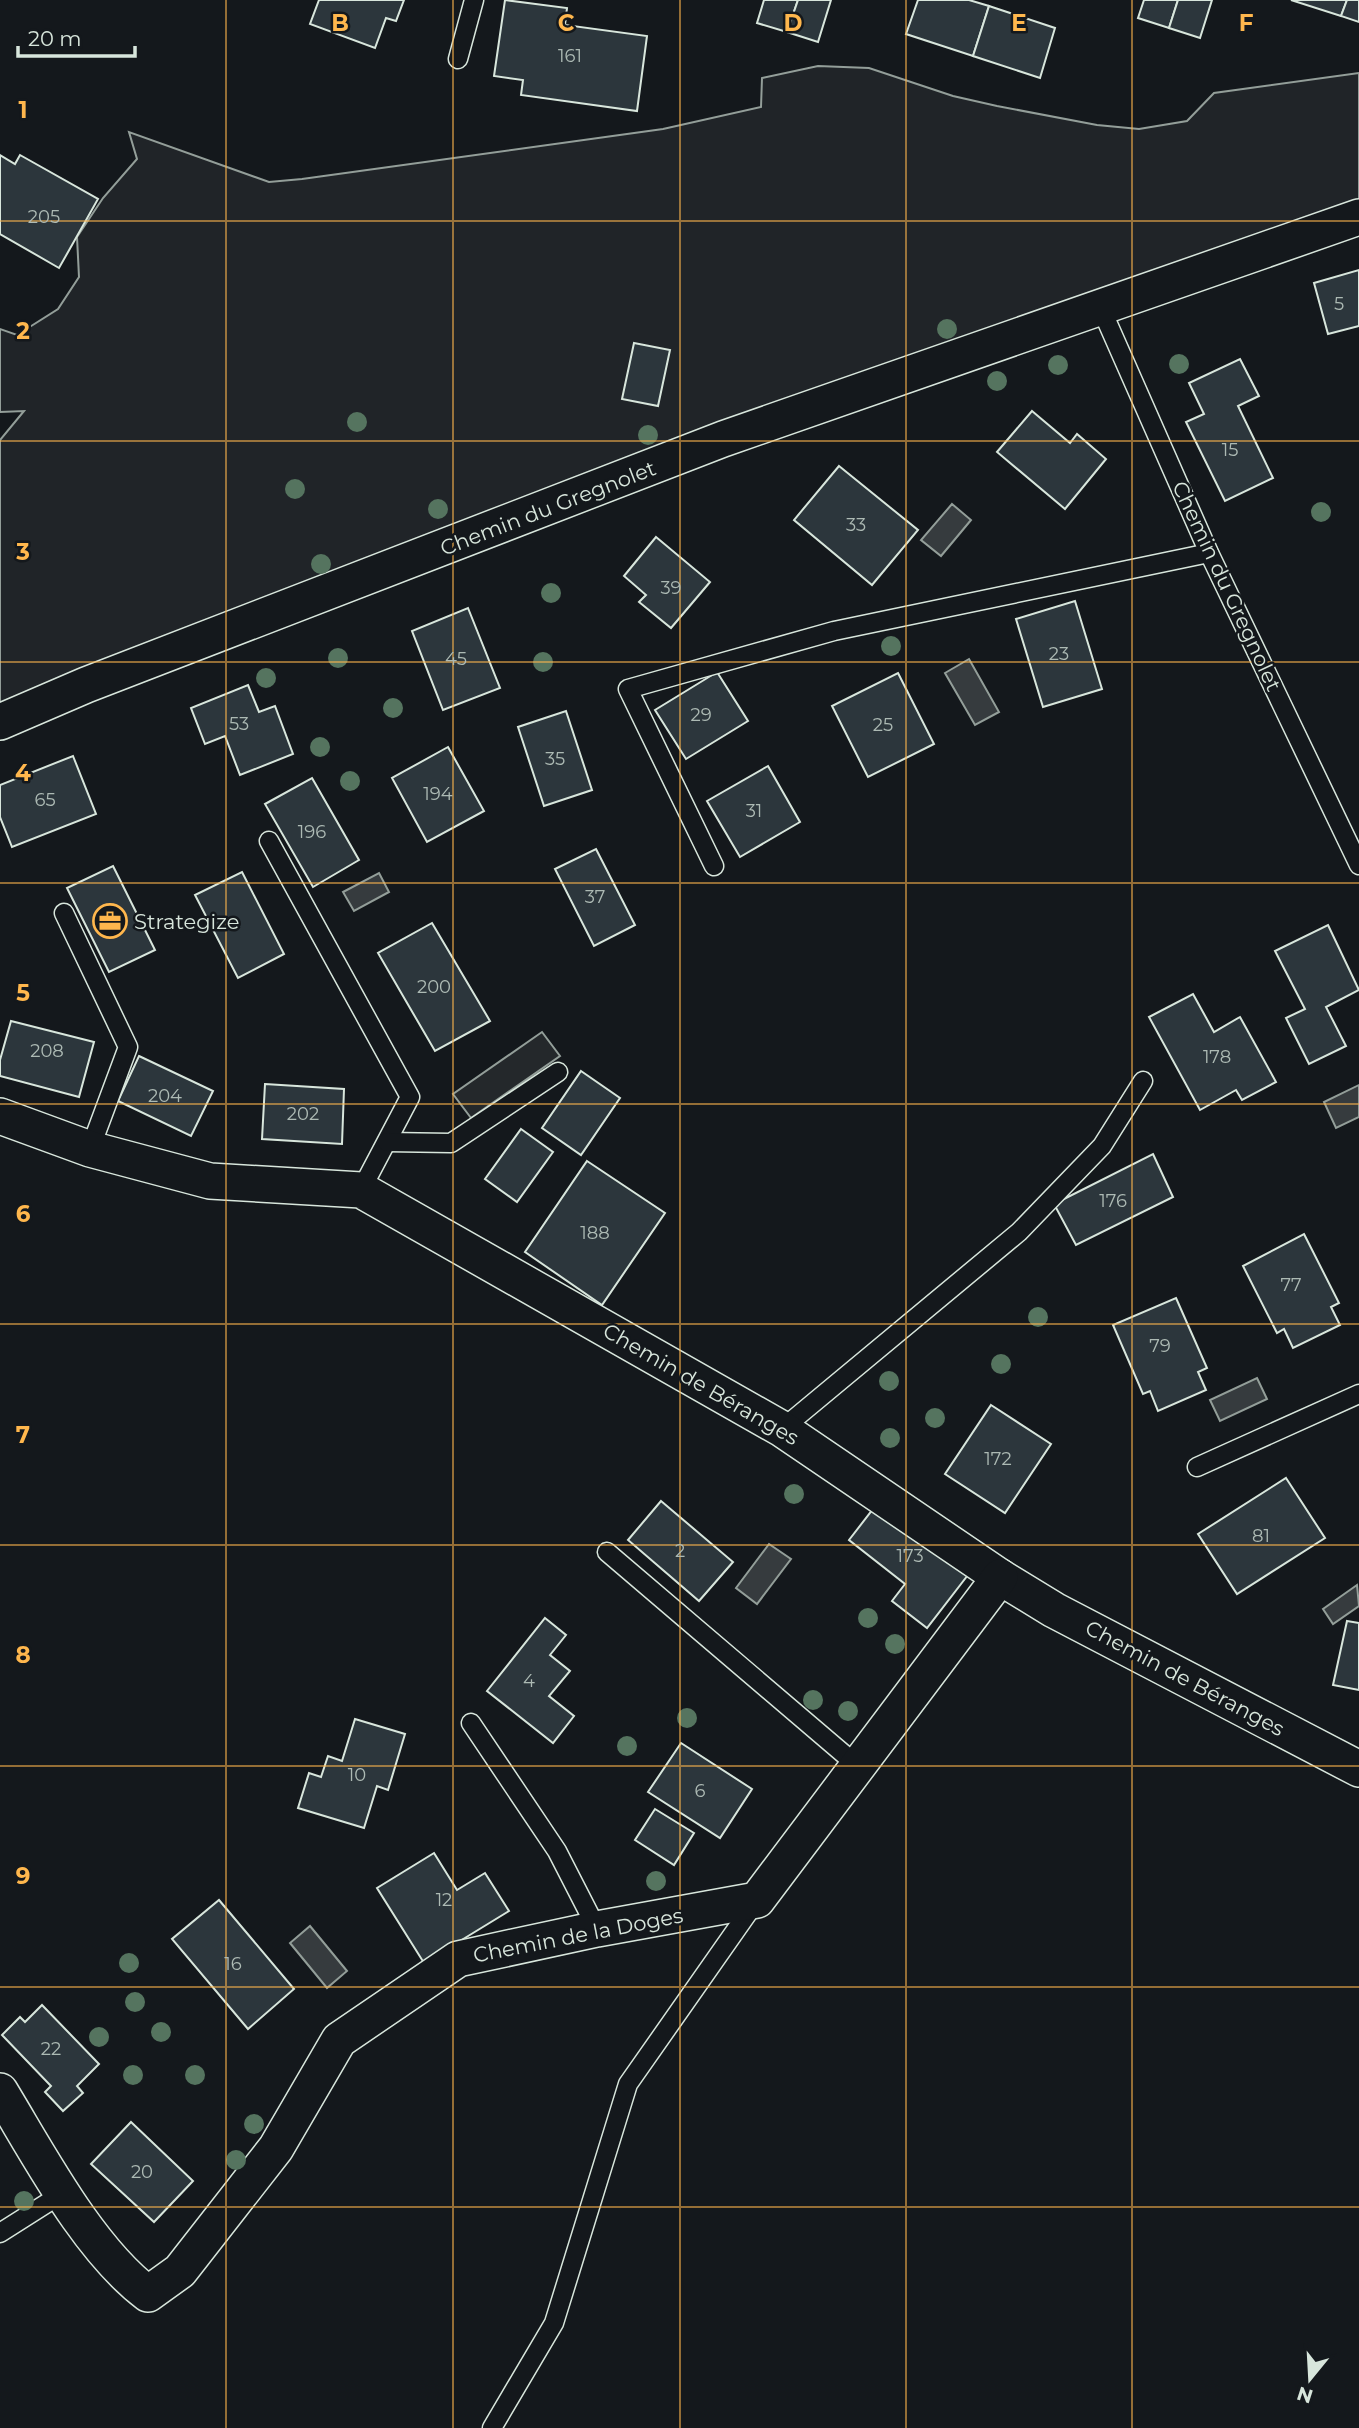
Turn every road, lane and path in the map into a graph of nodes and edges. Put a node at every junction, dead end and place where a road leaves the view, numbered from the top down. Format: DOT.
graph roads {
  1 [pos="474,0"];
  2 [pos="458,59"];
  3 [pos="1359,217"];
  4 [pos="1100,306"];
  5 [pos="1209,553"];
  6 [pos="0,722"];
  7 [pos="269,841"];
  8 [pos="1359,865"];
  9 [pos="714,866"];
  10 [pos="64,913"];
  11 [pos="558,1072"];
  12 [pos="1143,1081"];
  13 [pos="0,1115"];
  14 [pos="387,1142"];
  15 [pos="90,1149"];
  16 [pos="361,1190"];
  17 [pos="1359,1394"];
  18 [pos="782,1429"];
  19 [pos="1197,1467"];
  20 [pos="607,1552"];
  21 [pos="1000,1577"];
  22 [pos="471,1723"];
  23 [pos="859,1766"];
  24 [pos="1359,1769"];
  25 [pos="757,1900"];
  26 [pos="597,1929"];
  27 [pos="0,2091"];
  28 [pos="63,2193"];
  29 [pos="0,2233"];
  30 [pos="492,2428"];
  1 -- 2 [label="lane"];
  3 -- 4 [label="street, Chemin du Gregnolet"];
  4 -- 5 [label="lane, Chemin du Gregnolet"];
  4 -- 6 [label="street, Chemin du Gregnolet"];
  5 -- 8 [label="lane, Chemin du Gregnolet"];
  5 -- 9 [label="lane"];
  7 -- 14 [label="lane"];
  10 -- 15 [label="lane"];
  11 -- 14 [label="lane"];
  12 -- 18 [label="lane"];
  13 -- 15 [label="street, Chemin de Béranges"];
  14 -- 16 [label="lane"];
  15 -- 16 [label="street, Chemin de Béranges"];
  16 -- 18 [label="street, Chemin de Béranges"];
  17 -- 19 [label="lane"];
  18 -- 21 [label="street, Chemin de Béranges"];
  20 -- 23 [label="lane"];
  21 -- 23 [label="street"];
  21 -- 24 [label="street, Chemin de Béranges"];
  22 -- 26 [label="lane"];
  23 -- 25 [label="street"];
  25 -- 26 [label="street, Chemin de la Doges"];
  25 -- 30 [label="lane"];
  26 -- 28 [label="street, Chemin de la Doges"];
  27 -- 28 [label="street, Chemin de la Doges"];
  28 -- 29 [label="lane"];
}
